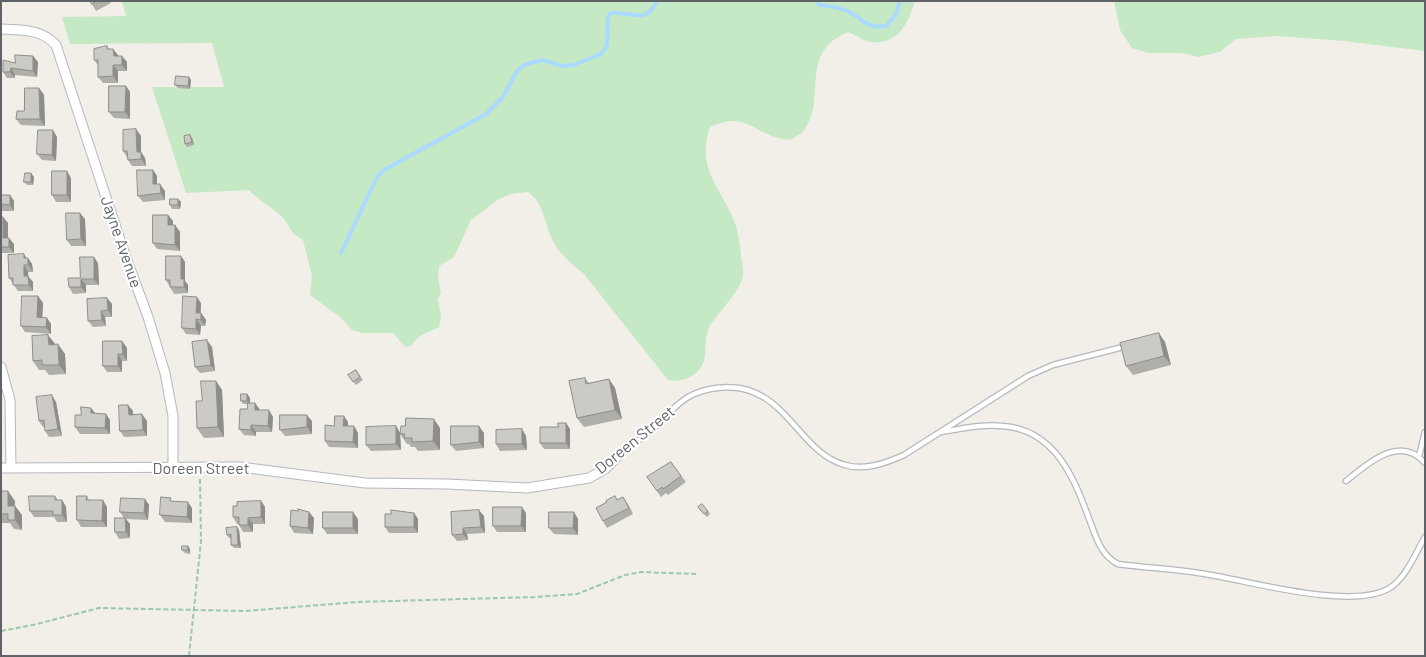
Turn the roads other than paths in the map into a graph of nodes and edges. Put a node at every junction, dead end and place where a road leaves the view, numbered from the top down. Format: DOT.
graph roads {
  1 [pos="1,29"];
  2 [pos="1118,348"];
  3 [pos="1,366"];
  4 [pos="941,432"];
  5 [pos="1425,432"];
  6 [pos="620,454"];
  7 [pos="1419,456"];
  8 [pos="1425,462"];
  9 [pos="6,468"];
  10 [pos="173,468"];
  11 [pos="1346,481"];
  12 [pos="1425,537"];
  1 -- 10 [label="street, Jayne Avenue"];
  2 -- 4 [label="lane, Doreen Street"];
  3 -- 9 [label="street"];
  4 -- 6 [label="lane, Doreen Street"];
  4 -- 12 [label="lane"];
  5 -- 7 [label="lane"];
  6 -- 10 [label="street, Doreen Street"];
  7 -- 8 [label="lane"];
  7 -- 11 [label="lane"];
  9 -- 10 [label="street, Doreen Street"];
}
